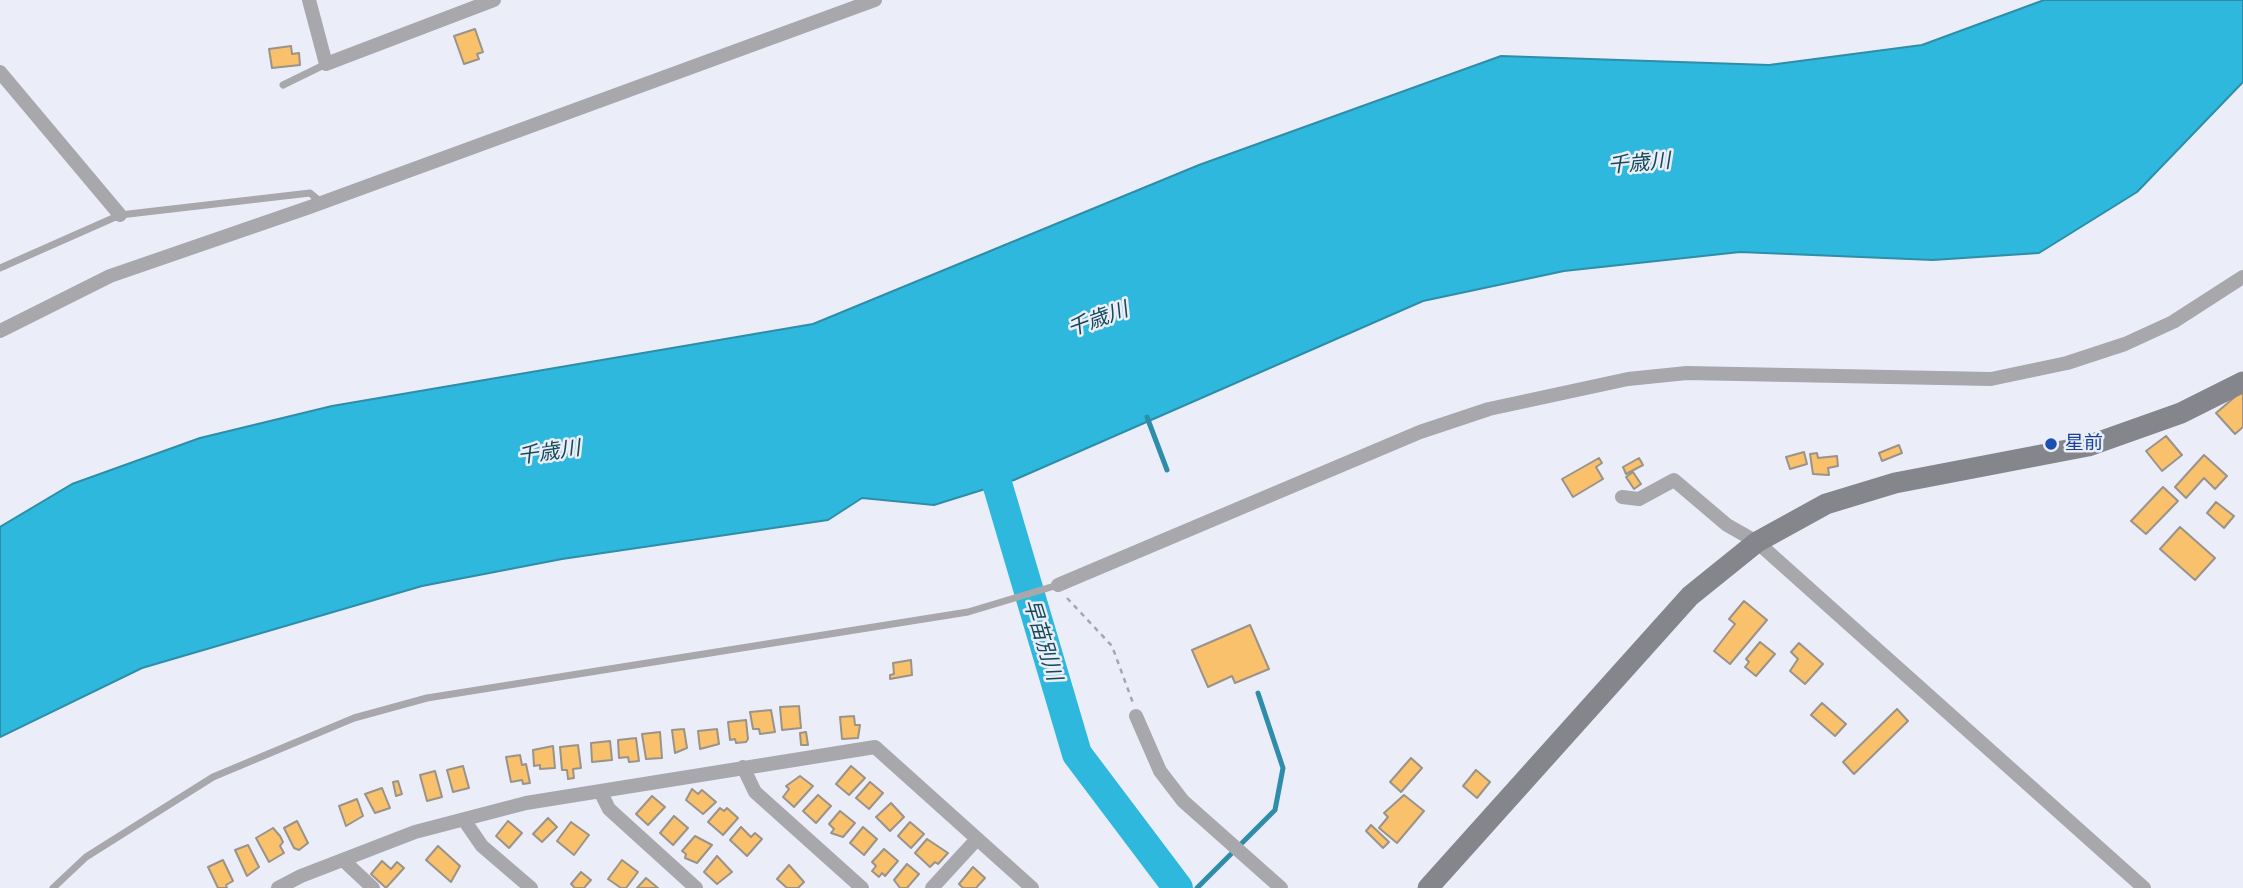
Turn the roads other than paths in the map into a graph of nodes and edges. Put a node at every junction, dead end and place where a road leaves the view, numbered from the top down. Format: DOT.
graph roads {
  1 [pos="309,0"];
  2 [pos="494,0"];
  3 [pos="875,0"];
  4 [pos="326,64"];
  5 [pos="0,72"];
  6 [pos="283,85"];
  7 [pos="322,203"];
  8 [pos="120,215"];
  9 [pos="0,268"];
  10 [pos="2243,277"];
  11 [pos="0,331"];
  12 [pos="2243,382"];
  13 [pos="1622,497"];
  14 [pos="1757,542"];
  15 [pos="1058,585"];
  16 [pos="1136,716"];
  17 [pos="743,767"];
  18 [pos="600,791"];
  19 [pos="464,820"];
  20 [pos="977,839"];
  21 [pos="343,860"];
  22 [pos="694,887"];
  23 [pos="53,888"];
  24 [pos="278,888"];
  25 [pos="373,888"];
  26 [pos="531,888"];
  27 [pos="862,888"];
  28 [pos="932,888"];
  29 [pos="1032,888"];
  30 [pos="1281,888"];
  31 [pos="1428,888"];
  32 [pos="2144,888"];
  1 -- 4 [label="street"];
  2 -- 4 [label="street"];
  3 -- 7 [label="street"];
  4 -- 6 [label="lane"];
  5 -- 8 [label="street"];
  7 -- 8 [label="lane"];
  7 -- 11 [label="street"];
  8 -- 9 [label="lane"];
  10 -- 15 [label="street"];
  12 -- 14 [label="street"];
  13 -- 14 [label="street"];
  14 -- 31 [label="street"];
  14 -- 32 [label="street"];
  15 -- 23 [label="lane"];
  16 -- 30 [label="street"];
  17 -- 18 [label="street"];
  17 -- 20 [label="street"];
  17 -- 27 [label="street"];
  18 -- 19 [label="street"];
  18 -- 22 [label="street"];
  19 -- 21 [label="street"];
  19 -- 26 [label="street"];
  20 -- 28 [label="street"];
  20 -- 29 [label="street"];
  21 -- 24 [label="street"];
  21 -- 25 [label="street"];
}
